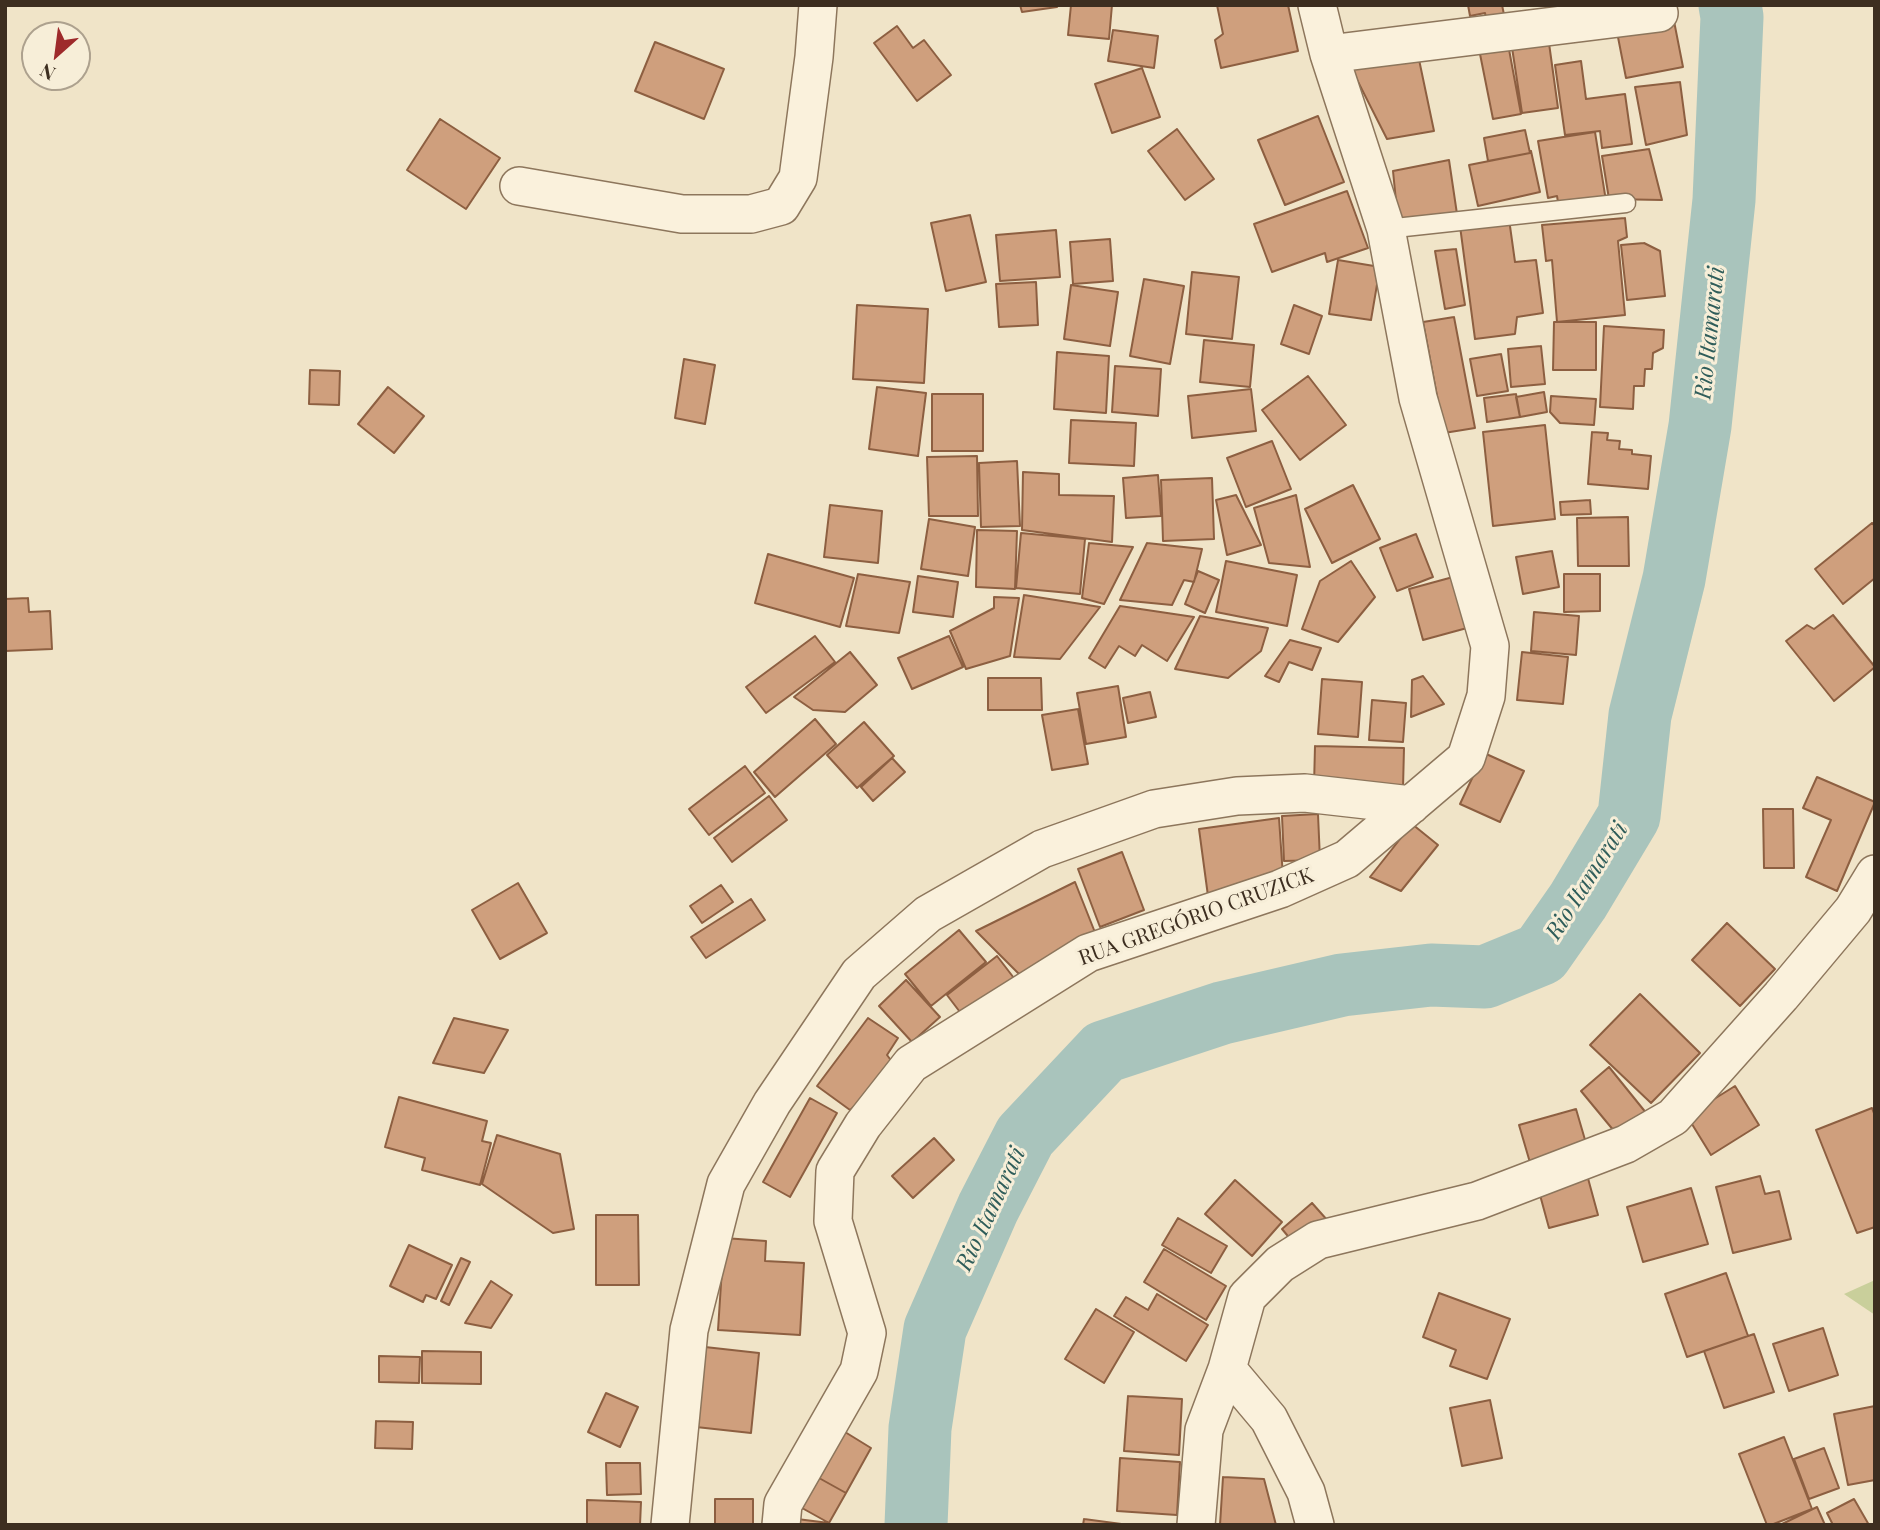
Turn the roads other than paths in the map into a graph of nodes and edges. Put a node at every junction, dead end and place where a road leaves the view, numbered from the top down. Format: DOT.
graph roads {
  1 [pos="818,5"];
  2 [pos="1317,5"];
  3 [pos="1659,13"];
  4 [pos="1329,54"];
  5 [pos="519,186"];
  6 [pos="1626,204"];
  7 [pos="1386,229"];
  8 [pos="1411,805"];
  9 [pos="1875,874"];
  10 [pos="1227,1370"];
  11 [pos="670,1525"];
  12 [pos="781,1525"];
  13 [pos="1196,1525"];
  14 [pos="1314,1525"];
  1 -- 5 [label="street"];
  2 -- 4 [label="street, RUA GREGÓRIO CRUZICK"];
  3 -- 4 [label="street"];
  4 -- 7 [label="street, RUA GREGÓRIO CRUZICK"];
  6 -- 7 [label="lane"];
  7 -- 8 [label="street, RUA GREGÓRIO CRUZICK"];
  8 -- 11 [label="street"];
  8 -- 12 [label="street, RUA GREGÓRIO CRUZICK"];
  9 -- 10 [label="street"];
  10 -- 13 [label="street"];
  10 -- 14 [label="street"];
}
